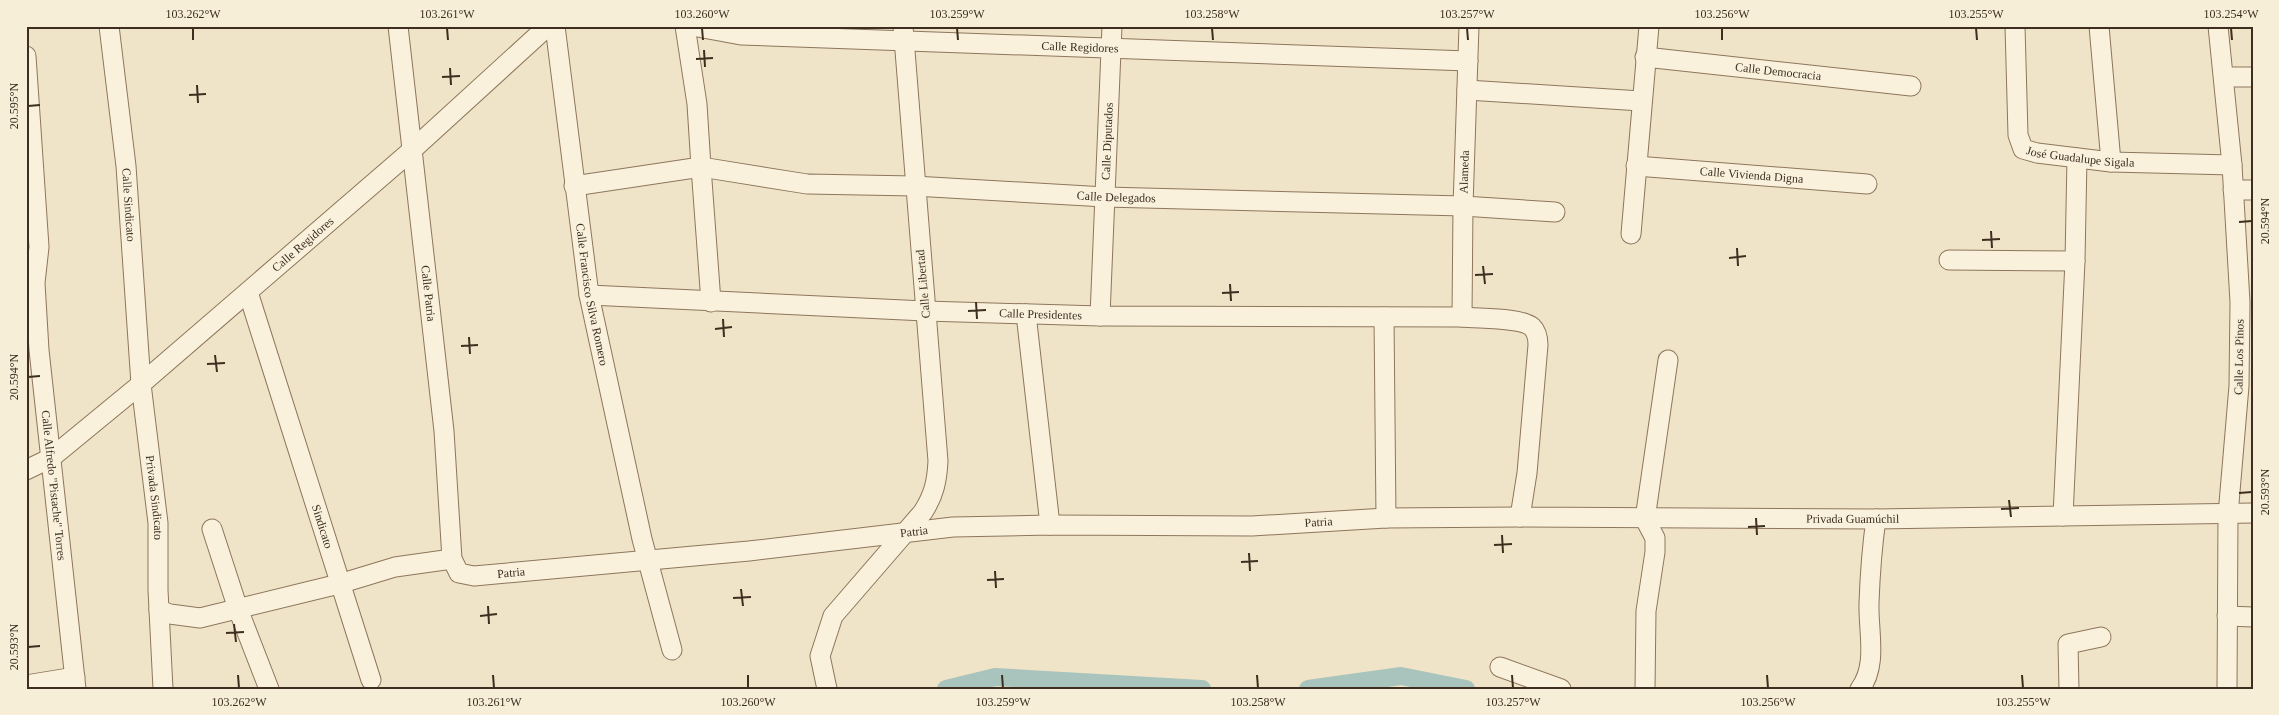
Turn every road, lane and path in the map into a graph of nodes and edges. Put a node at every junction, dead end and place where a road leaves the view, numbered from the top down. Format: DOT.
graph roads {
  1 [pos="109,26"];
  2 [pos="398,26"];
  3 [pos="548,26"];
  4 [pos="555,26"];
  5 [pos="685,26"];
  6 [pos="692,26"];
  7 [pos="1112,26"];
  8 [pos="1469,26"];
  9 [pos="1649,26"];
  10 [pos="2015,26"];
  11 [pos="2099,26"];
  12 [pos="2218,26"];
  13 [pos="903,33"];
  14 [pos="1112,49"];
  15 [pos="26,56"];
  16 [pos="1645,56"];
  17 [pos="1468,61"];
  18 [pos="2224,77"];
  19 [pos="2253,77"];
  20 [pos="1911,86"];
  21 [pos="1467,90"];
  22 [pos="1641,102"];
  23 [pos="411,151"];
  24 [pos="2077,158"];
  25 [pos="2111,162"];
  26 [pos="2232,165"];
  27 [pos="1636,166"];
  28 [pos="701,167"];
  29 [pos="1867,184"];
  30 [pos="574,186"];
  31 [pos="914,186"];
  32 [pos="2233,190"];
  33 [pos="2253,190"];
  34 [pos="1105,197"];
  35 [pos="1463,206"];
  36 [pos="1554,212"];
  37 [pos="1630,234"];
  38 [pos="33,248"];
  39 [pos="1949,260"];
  40 [pos="2075,261"];
  41 [pos="26,266"];
  42 [pos="35,283"];
  43 [pos="248,292"];
  44 [pos="590,295"];
  45 [pos="711,302"];
  46 [pos="2246,302"];
  47 [pos="925,311"];
  48 [pos="1026,314"];
  49 [pos="1100,316"];
  50 [pos="1384,317"];
  51 [pos="1462,317"];
  52 [pos="32,353"];
  53 [pos="1668,360"];
  54 [pos="141,384"];
  55 [pos="52,458"];
  56 [pos="26,470"];
  57 [pos="2253,513"];
  58 [pos="2228,515"];
  59 [pos="2062,516"];
  60 [pos="1520,517"];
  61 [pos="1386,518"];
  62 [pos="1645,519"];
  63 [pos="1876,519"];
  64 [pos="1050,525"];
  65 [pos="212,529"];
  66 [pos="905,532"];
  67 [pos="452,559"];
  68 [pos="648,561"];
  69 [pos="339,584"];
  70 [pos="238,609"];
  71 [pos="159,610"];
  72 [pos="2226,616"];
  73 [pos="2253,617"];
  74 [pos="2101,637"];
  75 [pos="672,650"];
  76 [pos="1500,667"];
  77 [pos="371,680"];
  78 [pos="76,683"];
  79 [pos="26,685"];
  80 [pos="164,689"];
  81 [pos="269,689"];
  82 [pos="826,689"];
  83 [pos="1560,689"];
  84 [pos="1645,689"];
  85 [pos="1860,689"];
  86 [pos="2069,689"];
  87 [pos="2227,689"];
  1 -- 54 [label="street, Calle Sindicato"];
  2 -- 23 [label="street, Calle Patria"];
  3 -- 23 [label="street, Calle Regidores"];
  4 -- 30 [label="street, Calle Francisco Silva Romero"];
  5 -- 28 [label="street"];
  6 -- 13 [label="street, Calle Regidores"];
  7 -- 14 [label="street, Calle Diputados"];
  8 -- 17 [label="street, Alameda"];
  9 -- 16 [label="street"];
  10 -- 24 [label="street, José Guadalupe Sigala"];
  11 -- 25 [label="street"];
  12 -- 18 [label="street, Calle Los Pinos"];
  13 -- 14 [label="street, Calle Regidores"];
  13 -- 31 [label="street, Calle Libertad"];
  14 -- 17 [label="street, Calle Regidores"];
  14 -- 34 [label="street, Calle Diputados"];
  15 -- 38 [label="street, Calle Alfredo \"Pistache\" Torres"];
  16 -- 20 [label="street, Calle Democracia"];
  16 -- 22 [label="street"];
  17 -- 21 [label="street, Alameda"];
  18 -- 19 [label="street"];
  18 -- 26 [label="street, Calle Los Pinos"];
  21 -- 22 [label="street"];
  21 -- 35 [label="street, Alameda"];
  22 -- 27 [label="street"];
  23 -- 43 [label="street, Calle Regidores"];
  23 -- 67 [label="street, Calle Patria"];
  24 -- 25 [label="street, José Guadalupe Sigala"];
  24 -- 40 [label="street"];
  25 -- 26 [label="street, José Guadalupe Sigala"];
  26 -- 32 [label="street, Calle Los Pinos"];
  27 -- 29 [label="street, Calle Vivienda Digna"];
  27 -- 37 [label="street"];
  28 -- 30 [label="street, Calle Delegados"];
  28 -- 31 [label="street, Calle Delegados"];
  28 -- 45 [label="street"];
  30 -- 44 [label="street, Calle Francisco Silva Romero"];
  31 -- 34 [label="street, Calle Delegados"];
  31 -- 47 [label="street, Calle Libertad"];
  32 -- 33 [label="street"];
  32 -- 46 [label="street, Calle Los Pinos"];
  34 -- 35 [label="street, Calle Delegados"];
  34 -- 49 [label="street, Calle Diputados"];
  35 -- 36 [label="street, Calle Delegados"];
  35 -- 51 [label="street, Alameda"];
  38 -- 42 [label="street, Calle Alfredo \"Pistache\" Torres"];
  39 -- 40 [label="street"];
  40 -- 59 [label="street"];
  41 -- 42 [label="street, Calle Alfredo \"Pistache\" Torres"];
  42 -- 52 [label="street, Calle Alfredo \"Pistache\" Torres"];
  43 -- 54 [label="street, Calle Regidores"];
  43 -- 69 [label="street, Sindicato"];
  44 -- 45 [label="street, Calle Presidentes"];
  44 -- 68 [label="street, Calle Francisco Silva Romero"];
  45 -- 47 [label="street, Calle Presidentes"];
  46 -- 58 [label="street, Calle Los Pinos"];
  47 -- 48 [label="street, Calle Presidentes"];
  47 -- 66 [label="street, Calle Libertad"];
  48 -- 49 [label="street, Calle Presidentes"];
  48 -- 64 [label="street"];
  49 -- 50 [label="street, Calle Presidentes"];
  50 -- 51 [label="street, Calle Presidentes"];
  50 -- 61 [label="street"];
  51 -- 60 [label="street, Calle Presidentes"];
  52 -- 55 [label="street, Calle Alfredo \"Pistache\" Torres"];
  53 -- 62 [label="street"];
  54 -- 55 [label="street, Calle Regidores"];
  54 -- 71 [label="street, Privada Sindicato"];
  55 -- 56 [label="street, Calle Regidores"];
  55 -- 78 [label="street, Calle Alfredo \"Pistache\" Torres"];
  57 -- 58 [label="street, Privada Guamúchil"];
  58 -- 59 [label="street, Privada Guamúchil"];
  58 -- 72 [label="street, Calle Los Pinos"];
  59 -- 63 [label="street, Privada Guamúchil"];
  60 -- 61 [label="street, Patria"];
  60 -- 62 [label="street, Privada Guamúchil"];
  61 -- 64 [label="street, Patria"];
  62 -- 63 [label="street, Privada Guamúchil"];
  62 -- 84 [label="street"];
  63 -- 85 [label="street"];
  64 -- 66 [label="street, Patria"];
  65 -- 70 [label="street"];
  66 -- 68 [label="street, Patria"];
  66 -- 82 [label="street, Calle Libertad"];
  67 -- 68 [label="street, Patria"];
  67 -- 69 [label="street"];
  68 -- 75 [label="street, Calle Francisco Silva Romero"];
  69 -- 70 [label="street"];
  69 -- 77 [label="street, Sindicato"];
  70 -- 71 [label="street"];
  70 -- 81 [label="street"];
  71 -- 80 [label="street, Privada Sindicato"];
  72 -- 73 [label="street"];
  72 -- 87 [label="street, Calle Los Pinos"];
  74 -- 86 [label="street"];
  76 -- 83 [label="street"];
  78 -- 79 [label="street"];
}
